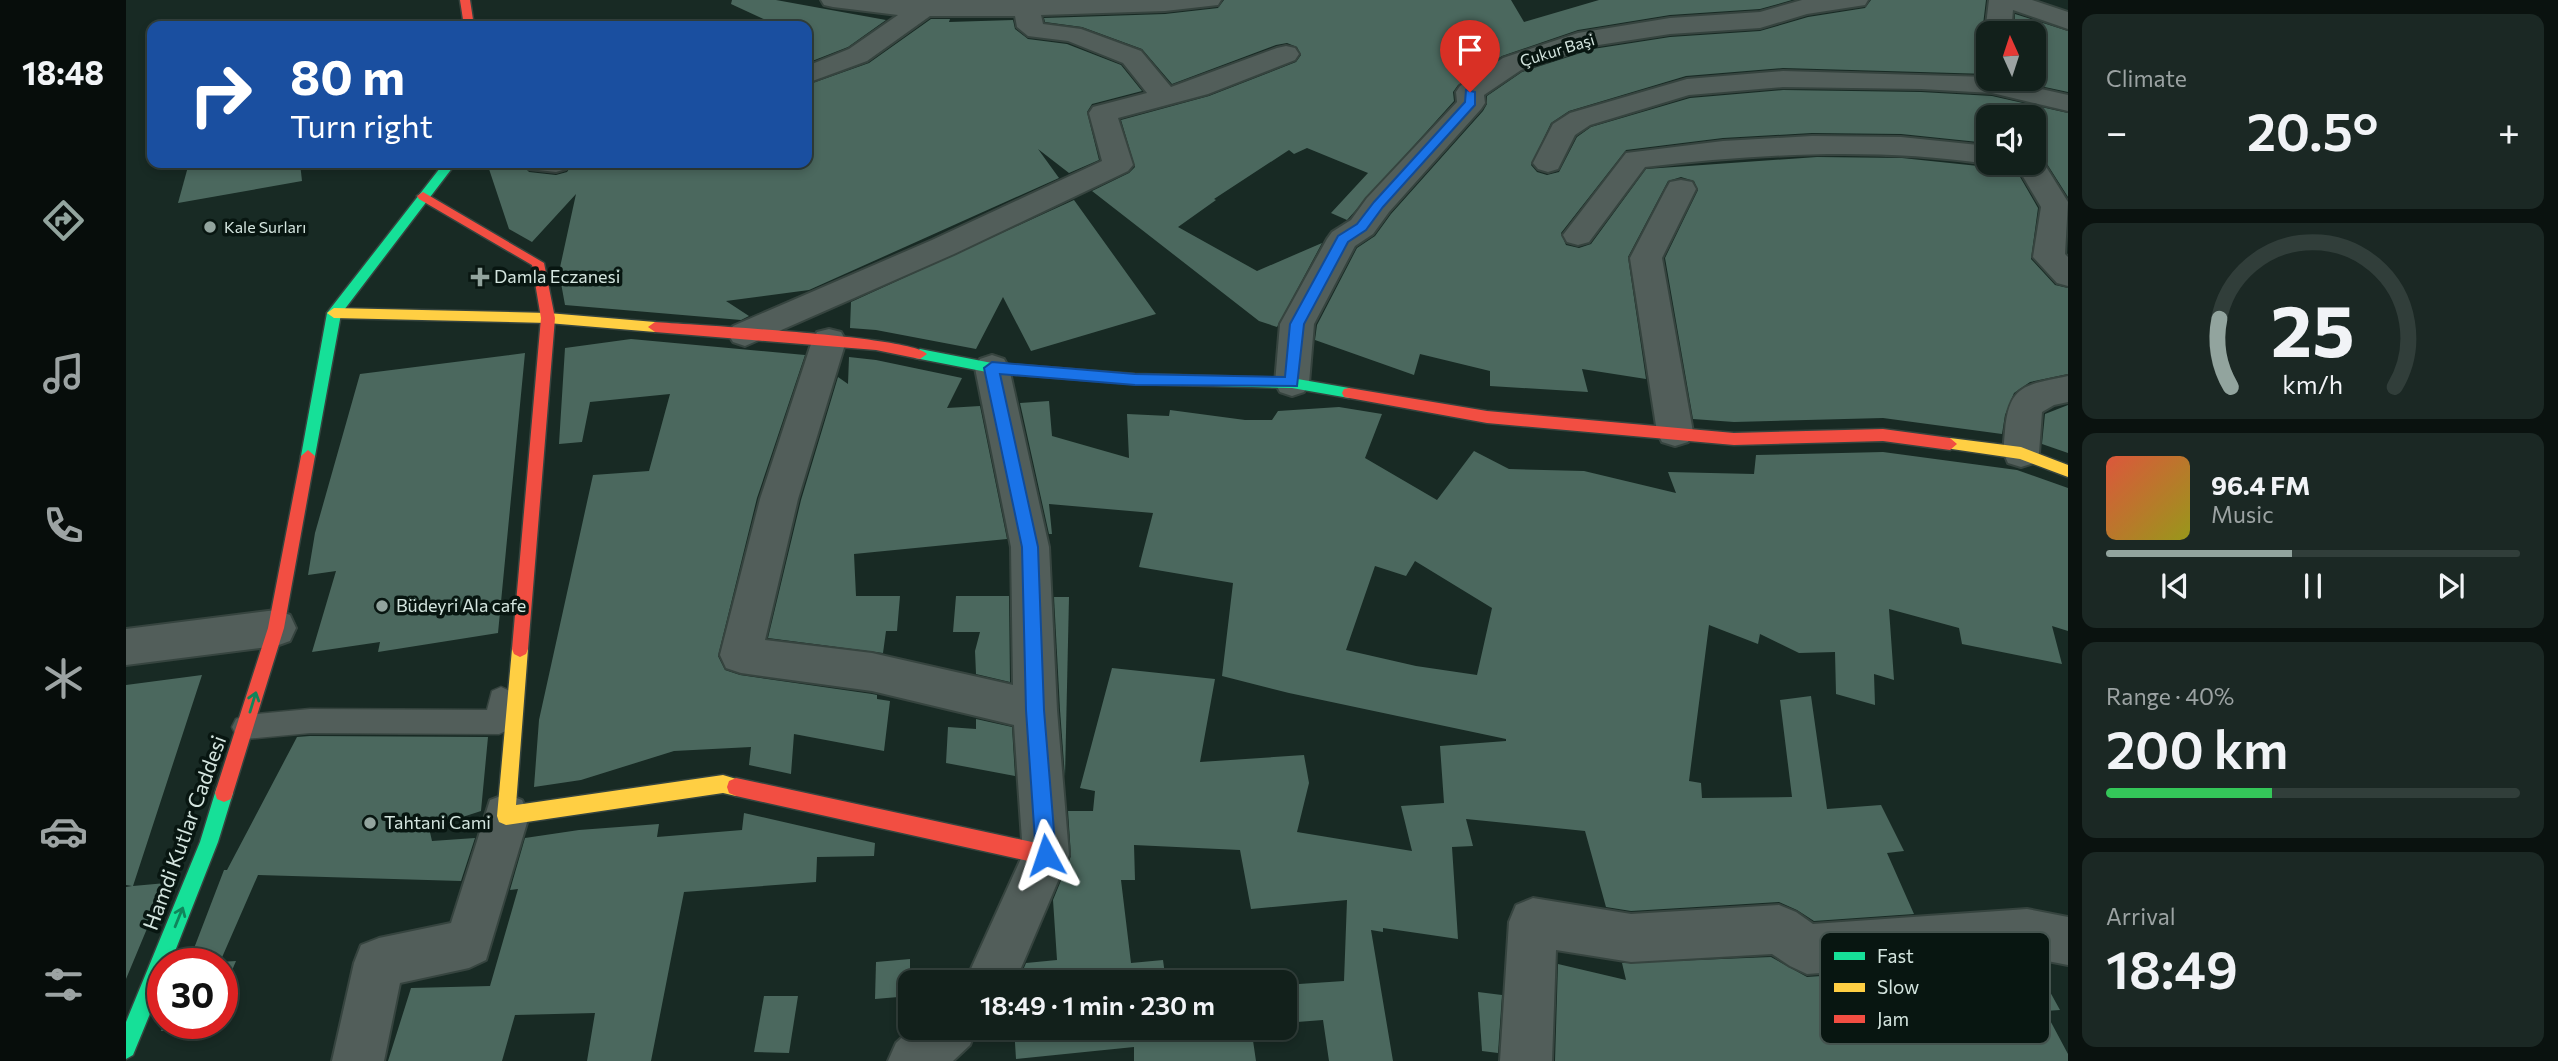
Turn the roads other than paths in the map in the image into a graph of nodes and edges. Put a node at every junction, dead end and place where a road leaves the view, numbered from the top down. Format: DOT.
graph roads {
  1 [pos="465,0"];
  2 [pos="834,0"];
  3 [pos="1209,0"];
  4 [pos="1856,0"];
  5 [pos="2001,0"];
  6 [pos="2008,0"];
  7 [pos="1025,4"];
  8 [pos="922,10"];
  9 [pos="468,21"];
  10 [pos="1999,21"];
  11 [pos="2068,21"];
  12 [pos="1286,54"];
  13 [pos="812,73"];
  14 [pos="1976,82"];
  15 [pos="2025,91"];
  16 [pos="1166,98"];
  17 [pos="2068,103"];
  18 [pos="1976,153"];
  19 [pos="1548,163"];
  20 [pos="446,168"];
  21 [pos="2046,169"];
  22 [pos="2037,175"];
  23 [pos="2068,178"];
  24 [pos="1681,189"];
  25 [pos="423,196"];
  26 [pos="1578,235"];
  27 [pos="2068,275"];
  28 [pos="334,313"];
  29 [pos="548,318"];
  30 [pos="745,334"];
  31 [pos="829,341"];
  32 [pos="992,368"];
  33 [pos="1292,383"];
  34 [pos="2068,389"];
  35 [pos="1675,432"];
  36 [pos="2021,453"];
  37 [pos="2068,471"];
  38 [pos="276,628"];
  39 [pos="126,647"];
  40 [pos="503,677"];
  41 [pos="1035,710"];
  42 [pos="245,727"];
  43 [pos="506,816"];
  44 [pos="1046,855"];
  45 [pos="2050,937"];
  46 [pos="2068,941"];
  47 [pos="1820,948"];
  48 [pos="994,970"];
  49 [pos="937,1040"];
  50 [pos="126,1048"];
  51 [pos="358,1061"];
  52 [pos="914,1061"];
  53 [pos="1527,1061"];
  1 -- 9 [label="street"];
  2 -- 8 [label="street"];
  3 -- 7 [label="street"];
  4 -- 33 [label="street, Çukur Başi"];
  5 -- 10 [label="street"];
  6 -- 11 [label="street"];
  7 -- 8 [label="street"];
  7 -- 16 [label="street"];
  8 -- 13 [label="street"];
  12 -- 16 [label="street"];
  14 -- 19 [label="street"];
  15 -- 17 [label="street"];
  16 -- 30 [label="street"];
  18 -- 26 [label="street"];
  20 -- 25 [label="street"];
  21 -- 23 [label="street"];
  22 -- 27 [label="street"];
  24 -- 35 [label="street"];
  25 -- 28 [label="street"];
  25 -- 29 [label="street"];
  28 -- 29 [label="street"];
  28 -- 38 [label="street, Hamdi Kutlar Caddesi"];
  29 -- 30 [label="street"];
  29 -- 43 [label="street"];
  30 -- 31 [label="street"];
  31 -- 32 [label="street"];
  31 -- 41 [label="street"];
  32 -- 33 [label="street"];
  32 -- 41 [label="street"];
  33 -- 35 [label="street"];
  34 -- 36 [label="street"];
  35 -- 36 [label="street"];
  36 -- 37 [label="street"];
  38 -- 39 [label="street"];
  42 -- 38 [label="street, Hamdi Kutlar Caddesi, one-way"];
  40 -- 42 [label="lane"];
  41 -- 44 [label="street"];
  50 -- 42 [label="street, Hamdi Kutlar Caddesi, one-way"];
  43 -- 44 [label="street"];
  43 -- 51 [label="street"];
  44 -- 48 [label="street"];
  45 -- 46 [label="street"];
  47 -- 53 [label="street"];
  49 -- 52 [label="street"];
}
